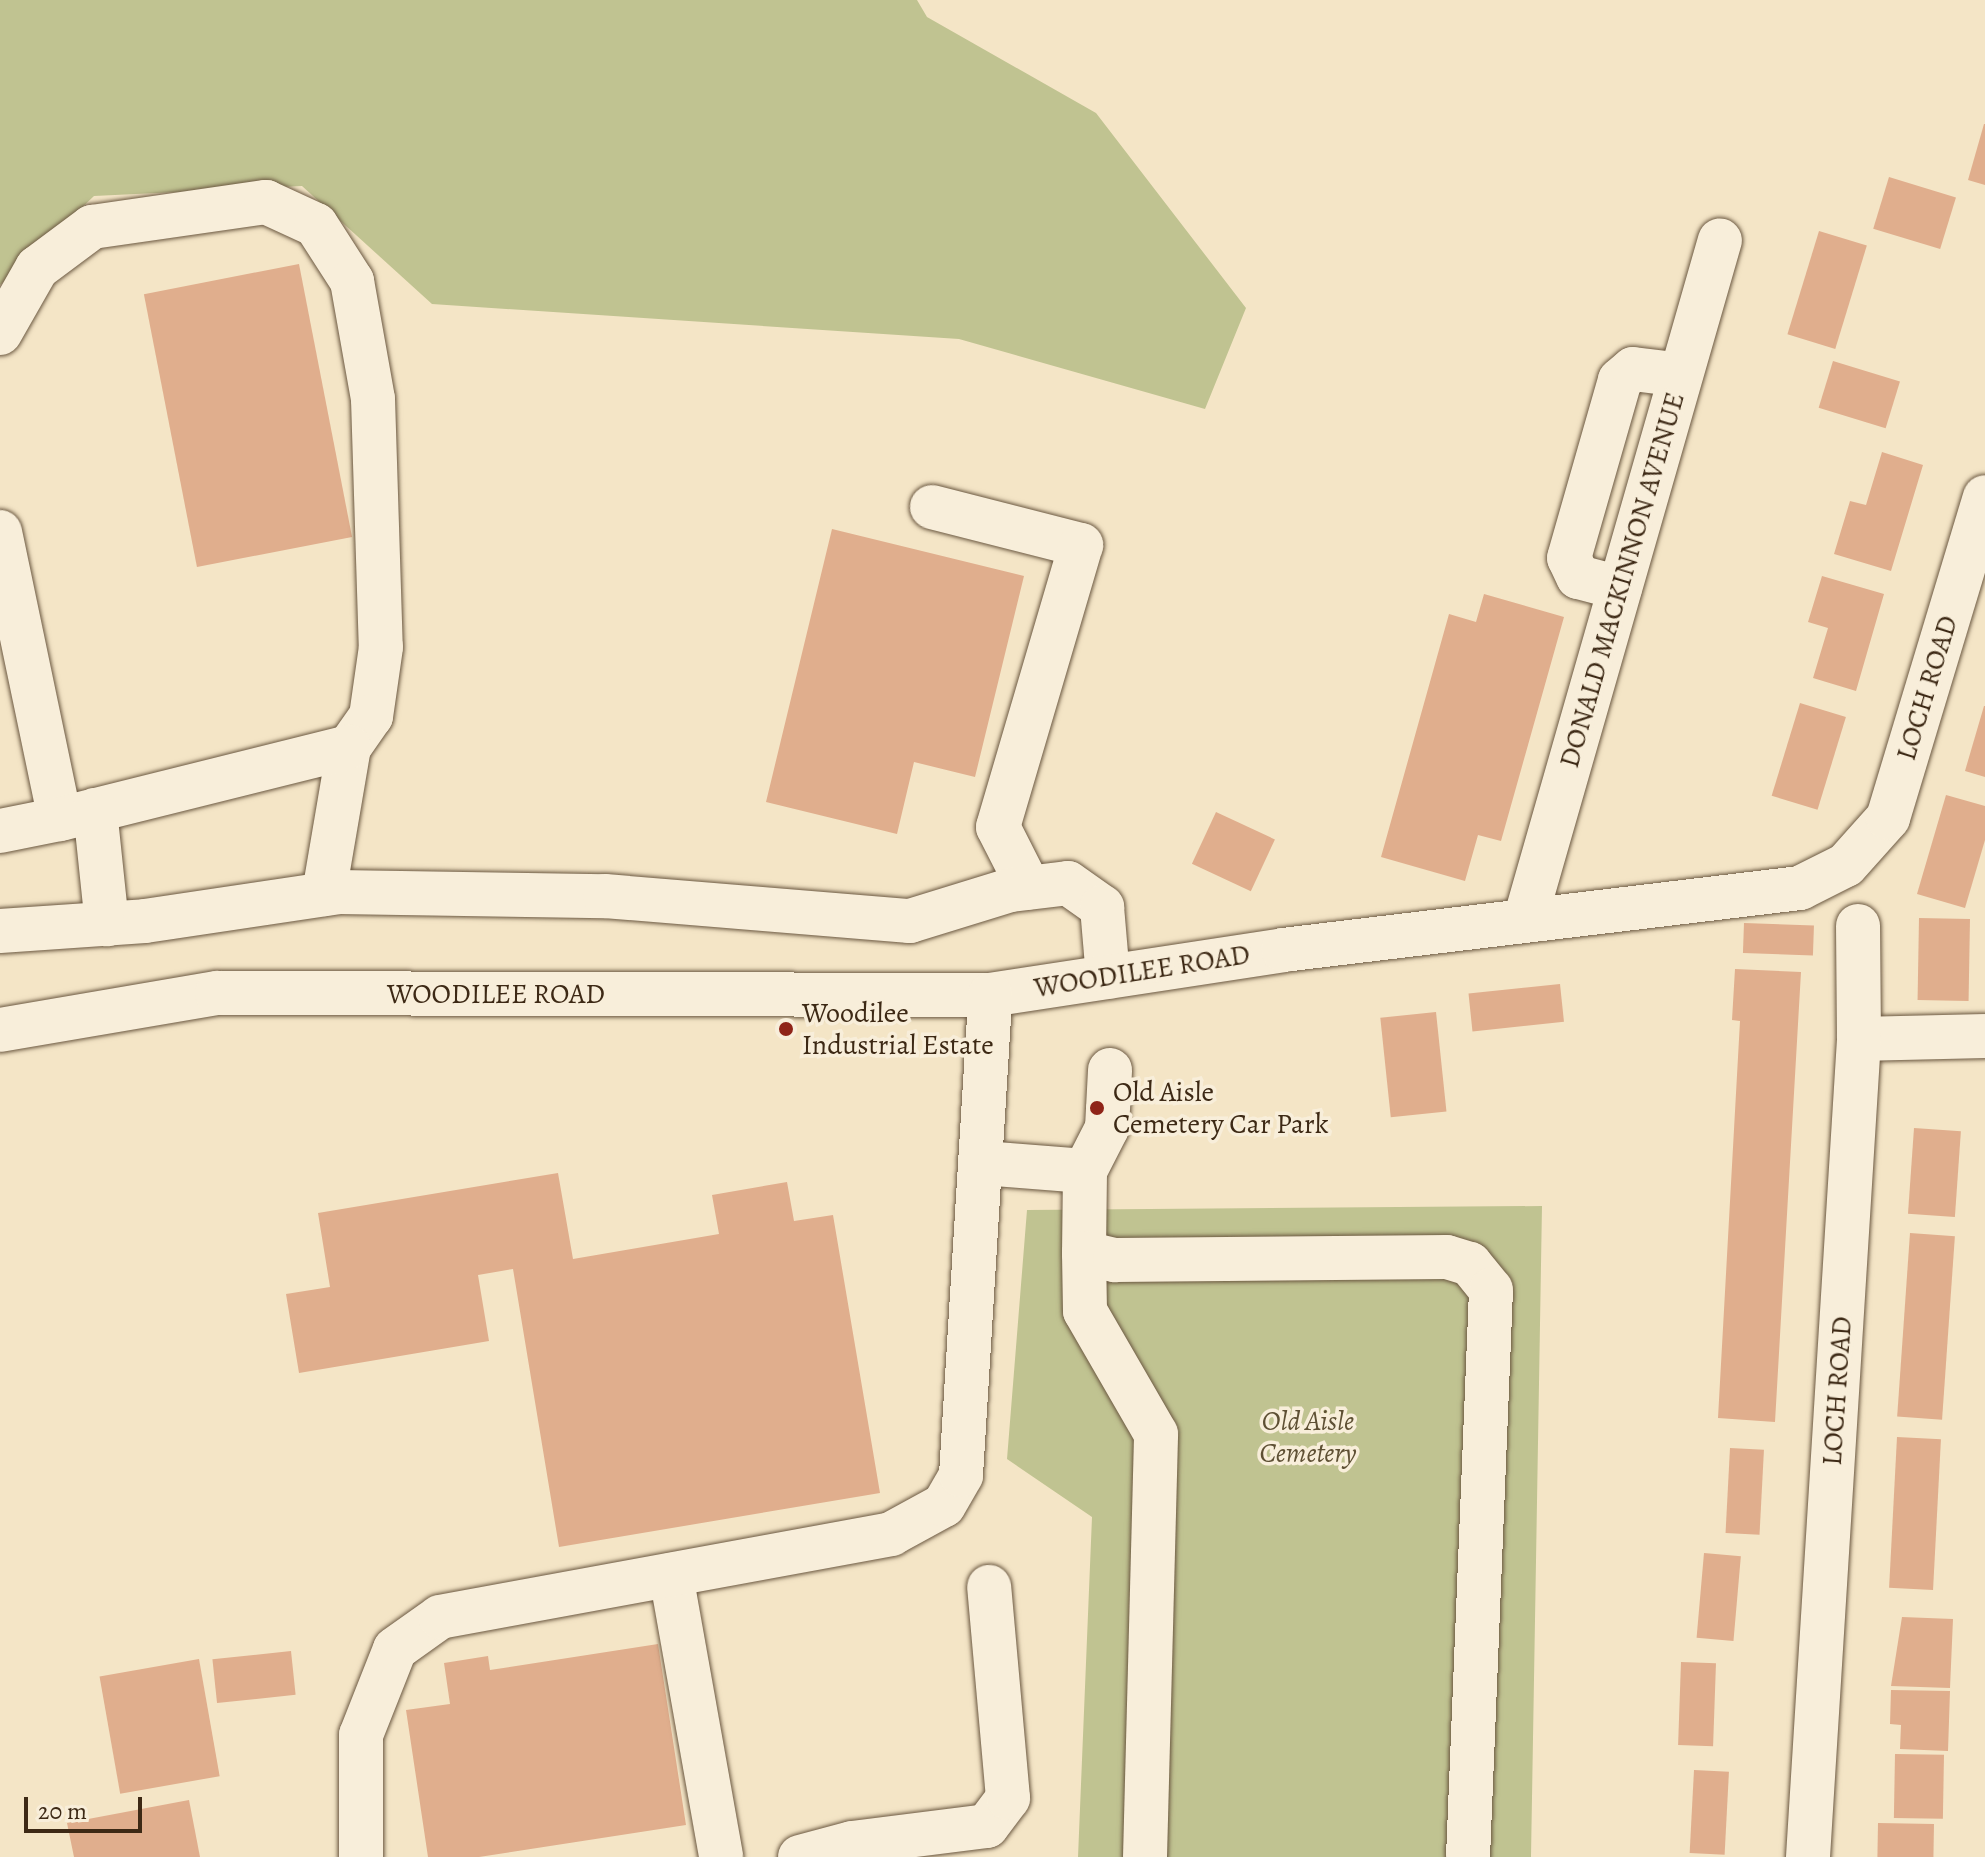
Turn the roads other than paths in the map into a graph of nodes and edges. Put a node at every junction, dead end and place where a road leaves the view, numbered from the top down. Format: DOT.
graph roads {
  1 [pos="1720,240"];
  2 [pos="0,333"];
  3 [pos="1681,375"];
  4 [pos="1985,497"];
  5 [pos="932,507"];
  6 [pos="0,532"];
  7 [pos="1620,588"];
  8 [pos="349,747"];
  9 [pos="78,814"];
  10 [pos="0,831"];
  11 [pos="1846,865"];
  12 [pos="1029,888"];
  13 [pos="324,894"];
  14 [pos="1525,920"];
  15 [pos="107,924"];
  16 [pos="1858,926"];
  17 [pos="0,931"];
  18 [pos="1108,977"];
  19 [pos="990,995"];
  20 [pos="0,1030"];
  21 [pos="1985,1036"];
  22 [pos="1859,1039"];
  23 [pos="1110,1070"];
  24 [pos="983,1163"];
  25 [pos="1085,1171"];
  26 [pos="1084,1253"];
  27 [pos="671,1575"];
  28 [pos="989,1587"];
  29 [pos="361,1857"];
  30 [pos="721,1857"];
  31 [pos="800,1857"];
  32 [pos="1145,1857"];
  33 [pos="1468,1857"];
  34 [pos="1808,1857"];
  1 -- 3 [label="street, DONALD MACKINNON AVENUE"];
  2 -- 8 [label="street"];
  3 -- 7 [label="street, DONALD MACKINNON AVENUE"];
  3 -- 7 [label="street"];
  4 -- 11 [label="street, LOCH ROAD"];
  5 -- 12 [label="street"];
  6 -- 9 [label="street"];
  7 -- 14 [label="street, DONALD MACKINNON AVENUE"];
  8 -- 9 [label="street"];
  8 -- 13 [label="street"];
  9 -- 10 [label="street"];
  9 -- 15 [label="street"];
  11 -- 14 [label="street, WOODILEE ROAD"];
  12 -- 13 [label="street"];
  12 -- 18 [label="street"];
  13 -- 15 [label="street"];
  14 -- 18 [label="street, WOODILEE ROAD"];
  15 -- 17 [label="street"];
  16 -- 22 [label="street, LOCH ROAD"];
  18 -- 19 [label="street, WOODILEE ROAD"];
  19 -- 20 [label="street, WOODILEE ROAD"];
  19 -- 24 [label="street"];
  21 -- 22 [label="street"];
  22 -- 34 [label="street, LOCH ROAD"];
  23 -- 25 [label="street"];
  24 -- 25 [label="street"];
  24 -- 27 [label="street"];
  25 -- 26 [label="street"];
  26 -- 32 [label="street"];
  26 -- 33 [label="street"];
  27 -- 29 [label="street"];
  27 -- 30 [label="street"];
  28 -- 31 [label="street"];
}
